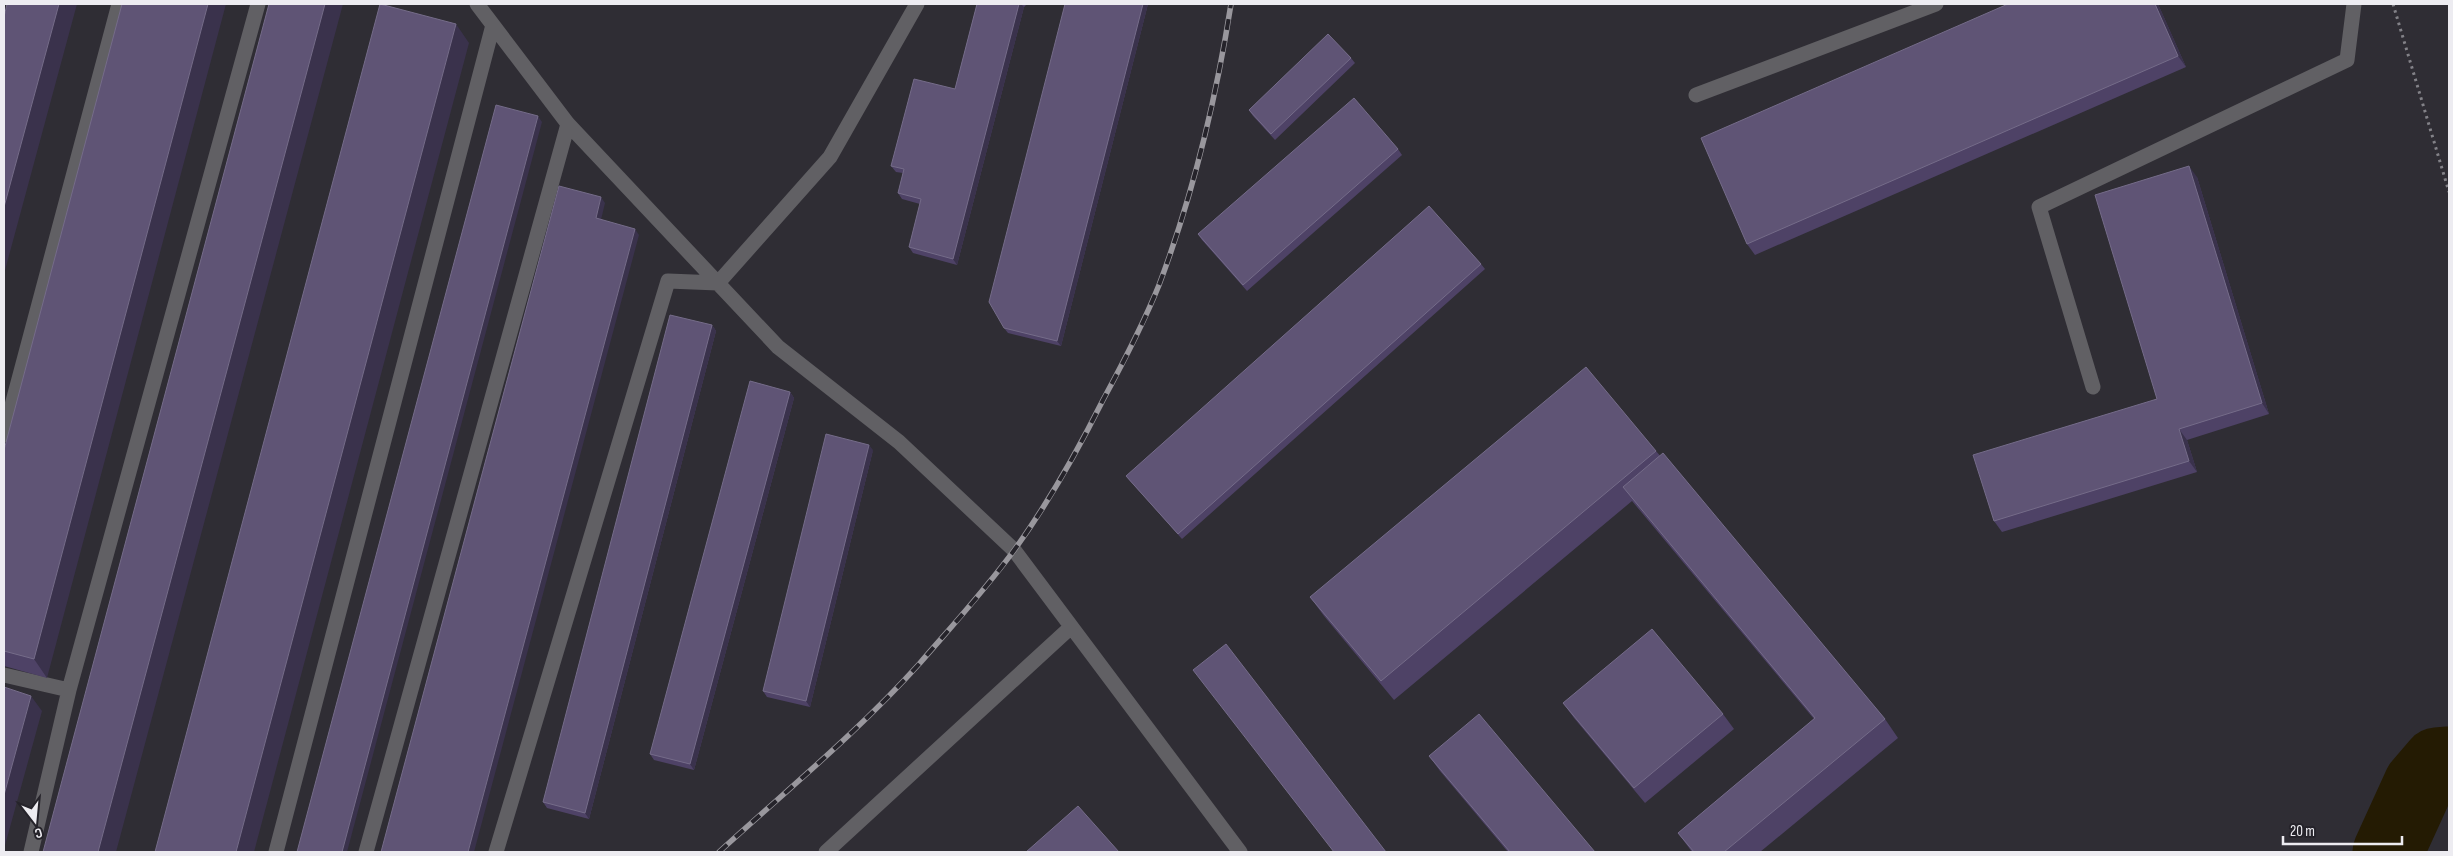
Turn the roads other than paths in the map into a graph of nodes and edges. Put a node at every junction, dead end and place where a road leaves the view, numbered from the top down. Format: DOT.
graph roads {
  1 [pos="119,4"];
  2 [pos="258,4"];
  3 [pos="477,4"];
  4 [pos="917,4"];
  5 [pos="1936,4"];
  6 [pos="2354,4"];
  7 [pos="493,25"];
  8 [pos="1696,95"];
  9 [pos="568,124"];
  10 [pos="718,283"];
  11 [pos="2094,387"];
  12 [pos="4,435"];
  13 [pos="1071,627"];
  14 [pos="4,675"];
  15 [pos="69,690"];
  16 [pos="31,852"];
  17 [pos="276,852"];
  18 [pos="366,852"];
  19 [pos="496,852"];
  20 [pos="826,852"];
  21 [pos="1240,852"];
  1 -- 12 [label="lane"];
  2 -- 15 [label="lane"];
  3 -- 7 [label="lane"];
  4 -- 10 [label="lane"];
  5 -- 8 [label="lane"];
  6 -- 11 [label="lane"];
  7 -- 9 [label="lane"];
  7 -- 17 [label="lane"];
  9 -- 10 [label="lane"];
  9 -- 18 [label="lane"];
  10 -- 13 [label="lane"];
  10 -- 19 [label="lane"];
  13 -- 20 [label="lane"];
  13 -- 21 [label="lane"];
  14 -- 15 [label="lane"];
  15 -- 16 [label="lane"];
}
